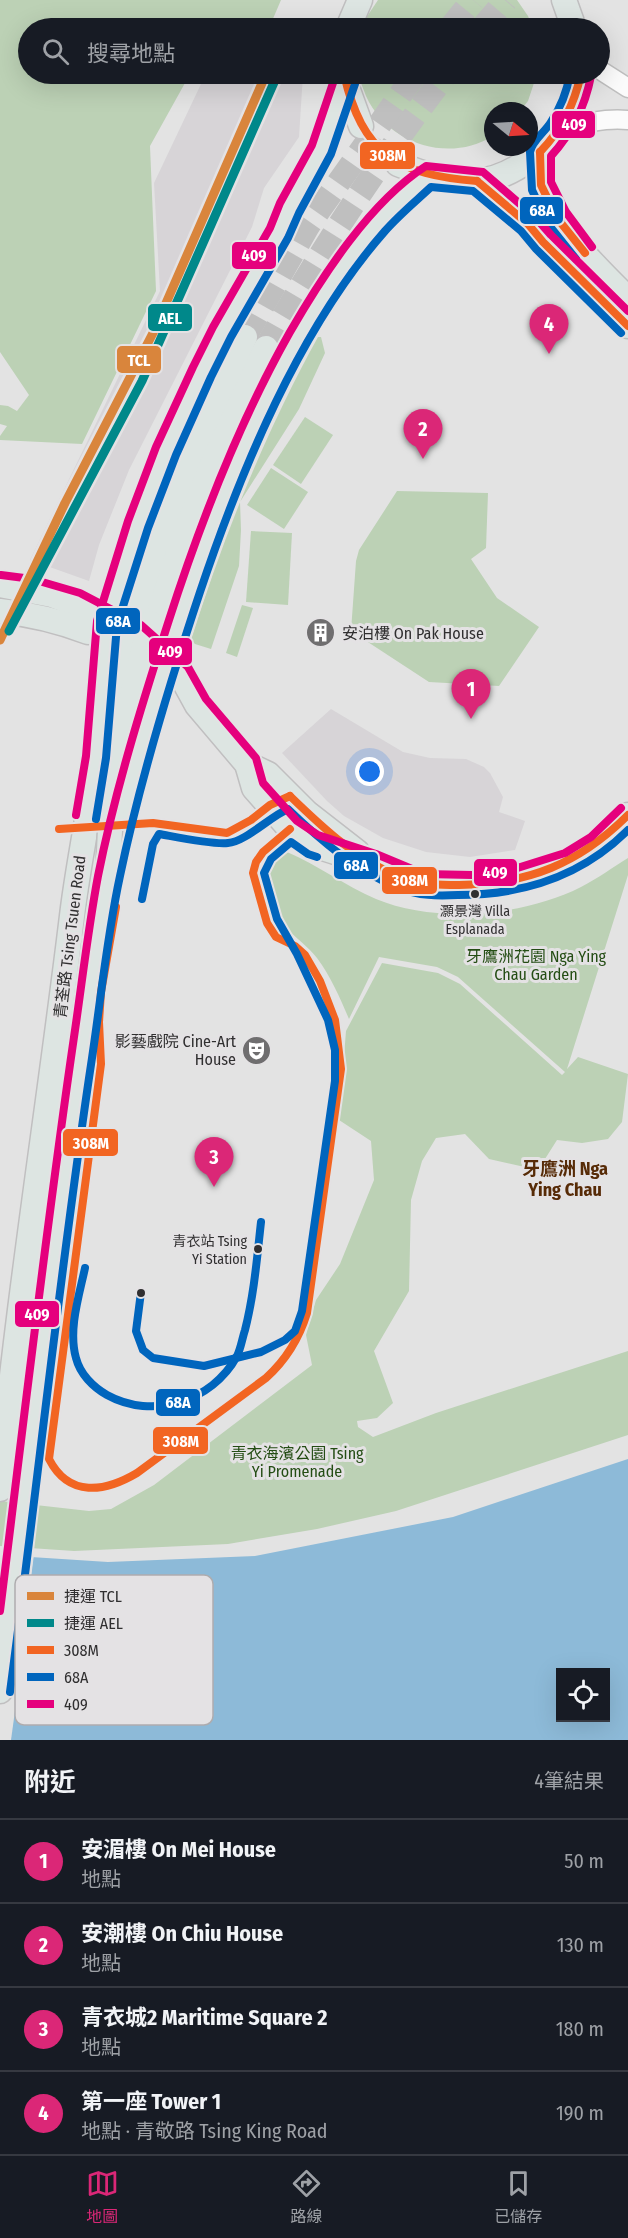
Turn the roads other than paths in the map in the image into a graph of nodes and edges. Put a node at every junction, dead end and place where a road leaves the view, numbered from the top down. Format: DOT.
graph roads {
  1 [pos="341,0"];
  2 [pos="360,0"];
  3 [pos="346,18"];
  4 [pos="352,18"];
  5 [pos="610,76"];
  6 [pos="342,84"];
  7 [pos="346,84"];
  8 [pos="579,84"];
  9 [pos="628,88"];
  10 [pos="628,120"];
  11 [pos="361,126"];
  12 [pos="560,130"];
  13 [pos="540,152"];
  14 [pos="398,164"];
  15 [pos="428,176"];
  16 [pos="477,181"];
  17 [pos="628,299"];
  18 [pos="628,326"];
  19 [pos="245,337"];
  20 [pos="266,348"];
  21 [pos="0,585"];
  22 [pos="0,611"];
  23 [pos="175,680"];
  24 [pos="96,757"];
  25 [pos="628,815"];
  26 [pos="108,882"];
  27 [pos="0,1489"];
  28 [pos="0,1691"];
  1 -- 3 [label="main road"];
  2 -- 4 [label="main road"];
  5 -- 9 [label="street"];
  6 -- 24 [label="main road, bridge"];
  7 -- 11 [label="main road"];
  8 -- 12 [label="main road"];
  10 -- 12 [label="street"];
  12 -- 13 [label="main road"];
  13 -- 16 [label="main road"];
  13 -- 17 [label="main road"];
  14 -- 15 [label="main road"];
  15 -- 16 [label="main road"];
  15 -- 26 [label="main road, bridge"];
  16 -- 18 [label="main road"];
  19 -- 24 [label="main road, 青荃路 Tsing Tsuen Road, bridge"];
  20 -- 26 [label="main road, 青荃路 Tsing Tsuen Road, bridge"];
  21 -- 22 [label="main road"];
  23 -- 25 [label="main road"];
  24 -- 27 [label="main road, 青荃路 Tsing Tsuen Road"];
  26 -- 28 [label="main road, 青荃路 Tsing Tsuen Road"];
}
